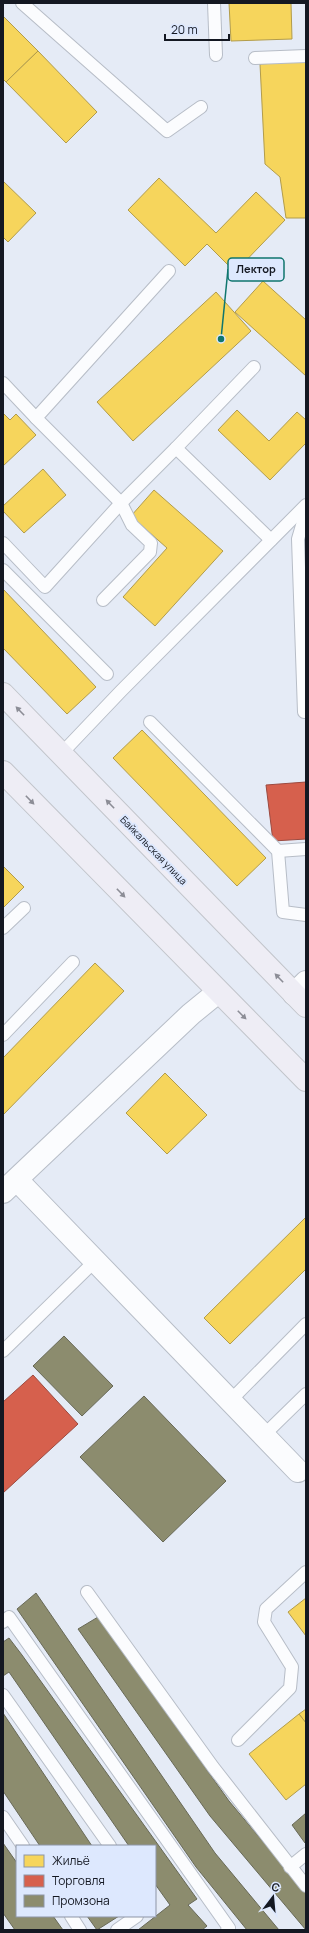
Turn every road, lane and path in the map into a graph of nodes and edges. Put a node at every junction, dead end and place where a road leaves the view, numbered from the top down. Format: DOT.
graph roads {
  1 [pos="22,3"];
  2 [pos="214,3"];
  3 [pos="216,56"];
  4 [pos="306,56"];
  5 [pos="255,58"];
  6 [pos="201,107"];
  7 [pos="169,271"];
  8 [pos="254,367"];
  9 [pos="3,383"];
  10 [pos="36,418"];
  11 [pos="176,448"];
  12 [pos="121,503"];
  13 [pos="306,505"];
  14 [pos="306,520"];
  15 [pos="271,540"];
  16 [pos="3,543"];
  17 [pos="3,570"];
  18 [pos="102,600"];
  19 [pos="107,674"];
  20 [pos="3,694"];
  21 [pos="306,712"];
  22 [pos="150,722"];
  23 [pos="61,754"];
  24 [pos="3,772"];
  25 [pos="306,849"];
  26 [pos="278,851"];
  27 [pos="24,908"];
  28 [pos="306,915"];
  29 [pos="3,928"];
  30 [pos="73,962"];
  31 [pos="218,992"];
  32 [pos="302,994"];
  33 [pos="3,1034"];
  34 [pos="306,1080"];
  35 [pos="10,1186"];
  36 [pos="94,1262"];
  37 [pos="306,1324"];
  38 [pos="3,1351"];
  39 [pos="306,1394"];
  40 [pos="230,1401"];
  41 [pos="264,1436"];
  42 [pos="298,1471"];
  43 [pos="306,1572"];
  44 [pos="87,1592"];
  45 [pos="3,1622"];
  46 [pos="3,1695"];
  47 [pos="238,1740"];
  48 [pos="3,1817"];
  49 [pos="22,1845"];
  50 [pos="109,1845"];
  51 [pos="306,1854"];
  52 [pos="290,1867"];
  53 [pos="306,1886"];
  54 [pos="72,1917"];
  55 [pos="136,1917"];
  56 [pos="80,1930"];
  57 [pos="117,1930"];
  58 [pos="227,1930"];
  1 -- 6 [label="lane"];
  2 -- 3 [label="lane"];
  4 -- 5 [label="lane"];
  7 -- 10 [label="lane"];
  8 -- 11 [label="lane"];
  9 -- 10 [label="lane"];
  10 -- 12 [label="lane"];
  11 -- 12 [label="lane"];
  11 -- 15 [label="lane"];
  12 -- 16 [label="lane"];
  12 -- 18 [label="lane"];
  13 -- 15 [label="lane"];
  14 -- 21 [label="lane"];
  15 -- 23 [label="lane"];
  17 -- 19 [label="lane"];
  23 -- 20 [label="main road, Байкальская улица, one-way"];
  22 -- 26 [label="lane"];
  32 -- 23 [label="main road, Байкальская улица, one-way"];
  24 -- 31 [label="main road, one-way"];
  25 -- 26 [label="lane"];
  26 -- 28 [label="lane"];
  27 -- 29 [label="lane"];
  30 -- 33 [label="lane"];
  31 -- 34 [label="main road, one-way"];
  31 -- 35 [label="street"];
  35 -- 36 [label="street"];
  36 -- 38 [label="lane"];
  36 -- 40 [label="street"];
  37 -- 40 [label="lane"];
  39 -- 41 [label="lane"];
  40 -- 41 [label="street"];
  41 -- 42 [label="street"];
  43 -- 47 [label="lane"];
  44 -- 52 [label="lane"];
  45 -- 58 [label="lane"];
  46 -- 50 [label="lane"];
  48 -- 49 [label="lane"];
  51 -- 52 [label="lane"];
  52 -- 53 [label="lane"];
  54 -- 56 [label="lane"];
  55 -- 57 [label="lane"];
}
